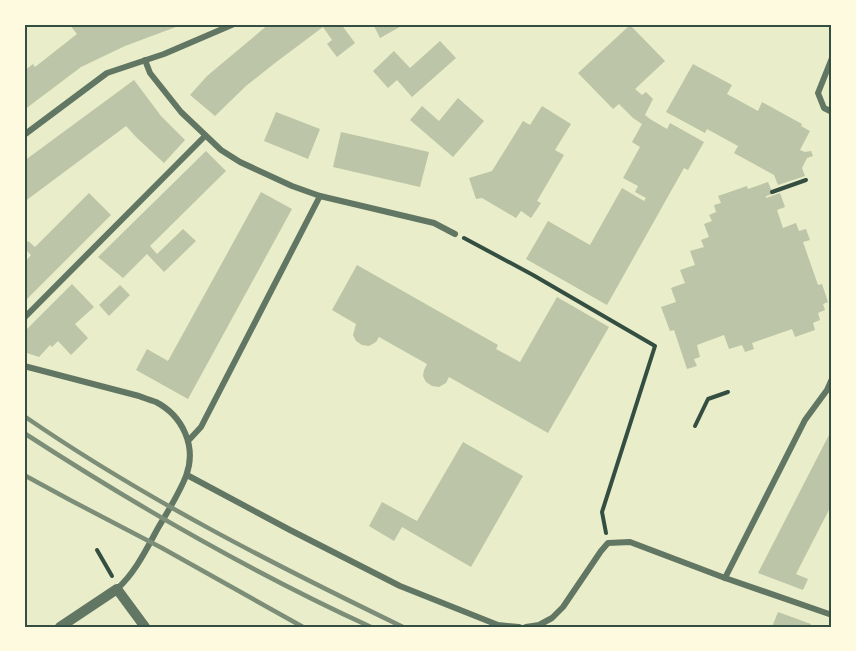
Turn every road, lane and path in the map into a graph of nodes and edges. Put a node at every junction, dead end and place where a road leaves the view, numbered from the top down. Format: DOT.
graph roads {
  1 [pos="234,24"];
  2 [pos="832,58"];
  3 [pos="145,60"];
  4 [pos="832,112"];
  5 [pos="24,135"];
  6 [pos="205,136"];
  7 [pos="806,180"];
  8 [pos="772,192"];
  9 [pos="320,196"];
  10 [pos="455,234"];
  11 [pos="24,318"];
  12 [pos="24,366"];
  13 [pos="832,379"];
  14 [pos="829,391"];
  15 [pos="728,392"];
  16 [pos="695,426"];
  17 [pos="188,441"];
  18 [pos="187,475"];
  19 [pos="608,543"];
  20 [pos="98,550"];
  21 [pos="109,573"];
  22 [pos="724,578"];
  23 [pos="117,589"];
  24 [pos="832,615"];
  25 [pos="60,627"];
  26 [pos="145,627"];
  27 [pos="519,627"];
  28 [pos="526,627"];
  1 -- 3 [label="street"];
  2 -- 4 [label="street"];
  3 -- 5 [label="street"];
  3 -- 6 [label="street"];
  6 -- 9 [label="street"];
  6 -- 11 [label="street"];
  7 -- 8 [label="path"];
  9 -- 10 [label="street"];
  9 -- 17 [label="street"];
  10 -- 19 [label="path"];
  12 -- 17 [label="street"];
  13 -- 14 [label="street"];
  14 -- 22 [label="street"];
  15 -- 16 [label="path"];
  17 -- 18 [label="street"];
  18 -- 23 [label="street"];
  18 -- 27 [label="street"];
  19 -- 22 [label="street"];
  19 -- 28 [label="street"];
  20 -- 21 [label="path"];
  22 -- 24 [label="street"];
  23 -- 25 [label="street"];
  23 -- 26 [label="street"];
}
